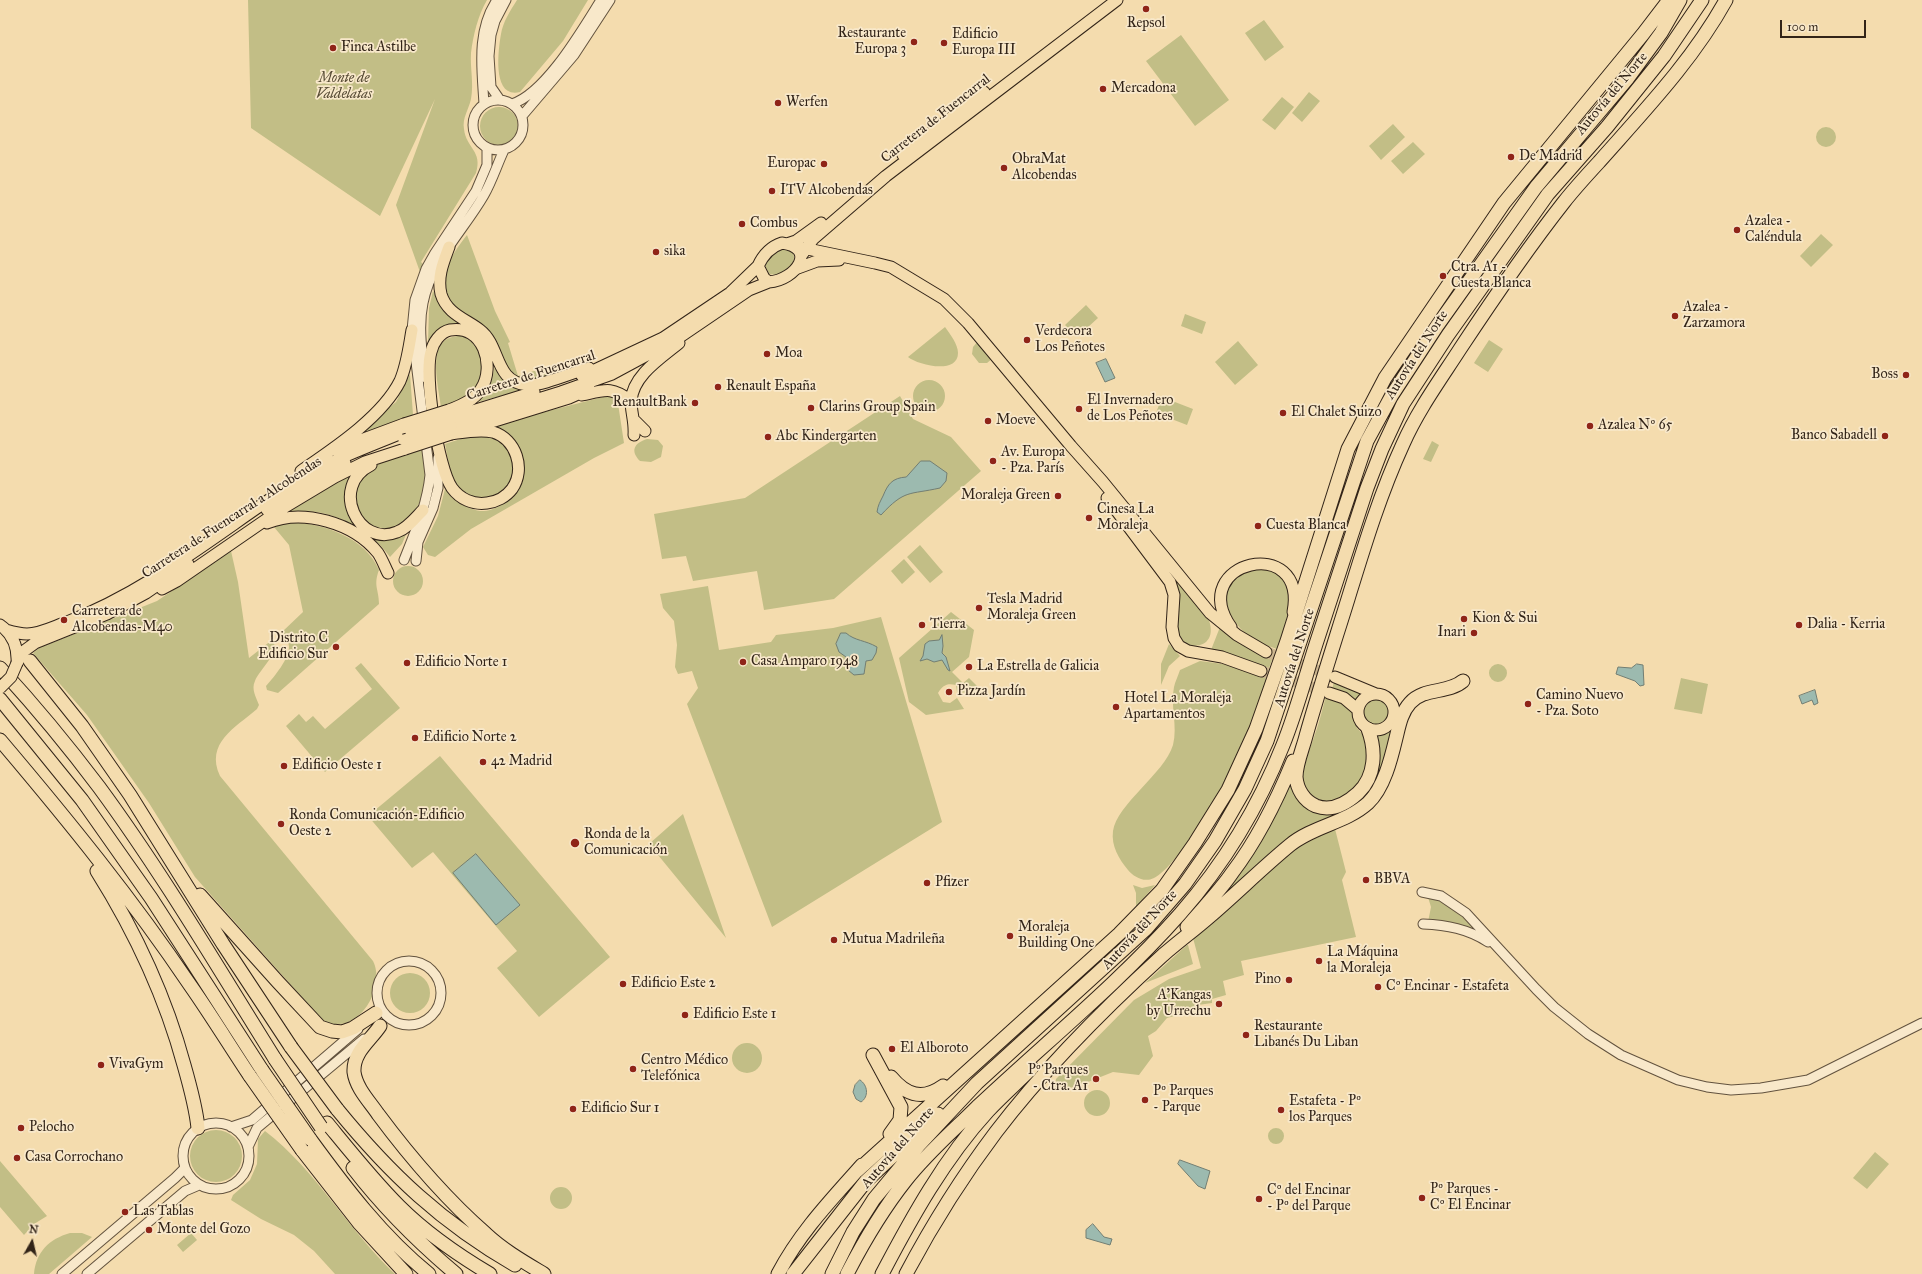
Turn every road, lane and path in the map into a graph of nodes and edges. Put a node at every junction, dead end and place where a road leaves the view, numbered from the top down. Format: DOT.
graph roads {
  1 [pos="497,0"];
  2 [pos="506,0"];
  3 [pos="601,0"];
  4 [pos="610,0"];
  5 [pos="1105,0"];
  6 [pos="1117,0"];
  7 [pos="1661,0"];
  8 [pos="1669,0"];
  9 [pos="1680,0"];
  10 [pos="1702,0"];
  11 [pos="1726,0"];
  12 [pos="1614,69"];
  13 [pos="500,100"];
  14 [pos="484,104"];
  15 [pos="512,104"];
  16 [pos="522,116"];
  17 [pos="487,148"];
  18 [pos="504,150"];
  19 [pos="1490,223"];
  20 [pos="790,245"];
  21 [pos="449,247"];
  22 [pos="803,252"];
  23 [pos="758,266"];
  24 [pos="798,268"];
  25 [pos="909,278"];
  26 [pos="769,282"];
  27 [pos="1480,318"];
  28 [pos="707,319"];
  29 [pos="412,330"];
  30 [pos="608,371"];
  31 [pos="569,398"];
  32 [pos="631,401"];
  33 [pos="433,419"];
  34 [pos="635,421"];
  35 [pos="450,422"];
  36 [pos="645,431"];
  37 [pos="634,435"];
  38 [pos="404,436"];
  39 [pos="1367,441"];
  40 [pos="1070,446"];
  41 [pos="1382,449"];
  42 [pos="310,465"];
  43 [pos="423,510"];
  44 [pos="254,529"];
  45 [pos="201,547"];
  46 [pos="404,560"];
  47 [pos="416,561"];
  48 [pos="388,573"];
  49 [pos="107,614"];
  50 [pos="3,627"];
  51 [pos="1237,635"];
  52 [pos="1287,641"];
  53 [pos="1266,652"];
  54 [pos="23,662"];
  55 [pos="0,668"];
  56 [pos="1261,670"];
  57 [pos="1335,677"];
  58 [pos="1463,681"];
  59 [pos="0,688"];
  60 [pos="1329,693"];
  61 [pos="1376,694"];
  62 [pos="0,699"];
  63 [pos="1358,709"];
  64 [pos="1312,715"];
  65 [pos="1392,722"];
  66 [pos="1368,729"];
  67 [pos="0,740"];
  68 [pos="1384,776"];
  69 [pos="60,812"];
  70 [pos="162,845"];
  71 [pos="1422,892"];
  72 [pos="1424,924"];
  73 [pos="1499,950"];
  74 [pos="1164,954"];
  75 [pos="378,1009"];
  76 [pos="393,1020"];
  77 [pos="1922,1023"];
  78 [pos="380,1026"];
  79 [pos="1066,1027"];
  80 [pos="975,1063"];
  81 [pos="977,1083"];
  82 [pos="1020,1112"];
  83 [pos="324,1125"];
  84 [pos="231,1126"];
  85 [pos="198,1128"];
  86 [pos="248,1147"];
  87 [pos="984,1149"];
  88 [pos="184,1169"];
  89 [pos="857,1171"];
  90 [pos="936,1180"];
  91 [pos="198,1185"];
  92 [pos="820,1239"];
  93 [pos="906,1273"];
  94 [pos="62,1274"];
  95 [pos="87,1274"];
  96 [pos="406,1274"];
  97 [pos="429,1274"];
  98 [pos="456,1274"];
  99 [pos="490,1274"];
  100 [pos="531,1274"];
  101 [pos="544,1274"];
  102 [pos="778,1274"];
  103 [pos="793,1274"];
  104 [pos="803,1274"];
  105 [pos="832,1274"];
  106 [pos="847,1274"];
  107 [pos="882,1274"];
  108 [pos="892,1274"];
  1 -- 14 [label="street"];
  2 -- 13 [label="street"];
  3 -- 15 [label="street"];
  4 -- 16 [label="street"];
  5 -- 20 [label="main road, Carretera de Fuencarral"];
  6 -- 22 [label="main road, Carretera de Fuencarral"];
  7 -- 12 [label="highway"];
  8 -- 12 [label="highway"];
  9 -- 39 [label="highway, Autovía del Norte"];
  10 -- 41 [label="highway, Autovía del Norte"];
  11 -- 27 [label="highway"];
  12 -- 19 [label="highway"];
  13 -- 14 [label="street"];
  13 -- 15 [label="street"];
  14 -- 17 [label="street"];
  15 -- 16 [label="street"];
  16 -- 18 [label="street"];
  17 -- 18 [label="street"];
  17 -- 29 [label="street"];
  18 -- 21 [label="street"];
  19 -- 39 [label="highway"];
  19 -- 52 [label="highway"];
  20 -- 22 [label="main road"];
  20 -- 23 [label="main road"];
  21 -- 30 [label="main road"];
  21 -- 33 [label="street"];
  22 -- 24 [label="main road"];
  22 -- 25 [label="main road"];
  23 -- 26 [label="main road"];
  23 -- 30 [label="main road, Carretera de Fuencarral"];
  24 -- 25 [label="main road"];
  24 -- 26 [label="main road"];
  25 -- 40 [label="main road"];
  26 -- 28 [label="main road, Carretera de Fuencarral"];
  27 -- 41 [label="highway"];
  27 -- 64 [label="highway"];
  28 -- 30 [label="main road, Carretera de Fuencarral"];
  28 -- 32 [label="main road"];
  29 -- 42 [label="main road"];
  29 -- 43 [label="street"];
  30 -- 31 [label="main road"];
  30 -- 35 [label="main road, Carretera de Fuencarral a Alcobendas"];
  31 -- 32 [label="main road"];
  31 -- 35 [label="main road"];
  32 -- 34 [label="main road"];
  33 -- 35 [label="main road"];
  33 -- 35 [label="main road"];
  33 -- 47 [label="street"];
  34 -- 36 [label="main road"];
  34 -- 37 [label="main road"];
  35 -- 38 [label="main road, bridge"];
  35 -- 38 [label="main road, Carretera de Fuencarral a Alcobendas, bridge"];
  38 -- 42 [label="main road"];
  38 -- 43 [label="main road"];
  38 -- 44 [label="main road"];
  38 -- 45 [label="main road, Carretera de Fuencarral a Alcobendas"];
  38 -- 49 [label="main road, Carretera de Fuencarral a Alcobendas"];
  39 -- 81 [label="highway, Autovía del Norte"];
  40 -- 51 [label="main road"];
  40 -- 56 [label="main road"];
  41 -- 79 [label="highway, Autovía del Norte"];
  42 -- 45 [label="main road"];
  43 -- 46 [label="street"];
  44 -- 48 [label="main road"];
  44 -- 49 [label="main road"];
  45 -- 50 [label="main road, Carretera de Fuencarral a Alcobendas"];
  49 -- 54 [label="main road, Carretera de Fuencarral a Alcobendas"];
  50 -- 54 [label="main road"];
  51 -- 52 [label="main road"];
  51 -- 53 [label="main road"];
  52 -- 80 [label="highway"];
  54 -- 59 [label="main road, Carretera de Fuencarral a Alcobendas, bridge"];
  54 -- 70 [label="highway"];
  55 -- 83 [label="highway, bridge"];
  57 -- 61 [label="main road"];
  58 -- 68 [label="highway"];
  60 -- 63 [label="main road"];
  61 -- 63 [label="main road"];
  61 -- 65 [label="main road"];
  62 -- 97 [label="highway, bridge"];
  63 -- 66 [label="main road"];
  64 -- 66 [label="highway"];
  64 -- 74 [label="highway"];
  65 -- 66 [label="main road"];
  65 -- 68 [label="highway"];
  67 -- 69 [label="highway"];
  68 -- 74 [label="highway"];
  69 -- 85 [label="highway"];
  69 -- 96 [label="highway, bridge"];
  70 -- 75 [label="highway"];
  70 -- 100 [label="highway, bridge"];
  71 -- 73 [label="street"];
  72 -- 73 [label="street"];
  73 -- 77 [label="street"];
  74 -- 87 [label="highway"];
  75 -- 76 [label="street"];
  75 -- 76 [label="street"];
  75 -- 84 [label="street"];
  76 -- 78 [label="street"];
  78 -- 86 [label="street"];
  78 -- 101 [label="highway"];
  79 -- 90 [label="highway"];
  79 -- 106 [label="highway, Autovía del Norte"];
  80 -- 89 [label="highway"];
  80 -- 89 [label="highway"];
  81 -- 92 [label="highway"];
  81 -- 105 [label="highway, Autovía del Norte"];
  82 -- 87 [label="highway"];
  83 -- 98 [label="highway"];
  83 -- 99 [label="highway"];
  84 -- 85 [label="street"];
  84 -- 86 [label="street"];
  85 -- 88 [label="street"];
  86 -- 91 [label="street"];
  87 -- 93 [label="highway"];
  88 -- 91 [label="street"];
  88 -- 94 [label="street"];
  89 -- 102 [label="highway"];
  90 -- 107 [label="highway"];
  90 -- 108 [label="highway"];
  91 -- 95 [label="street"];
  92 -- 103 [label="highway"];
  92 -- 104 [label="highway"];
}
